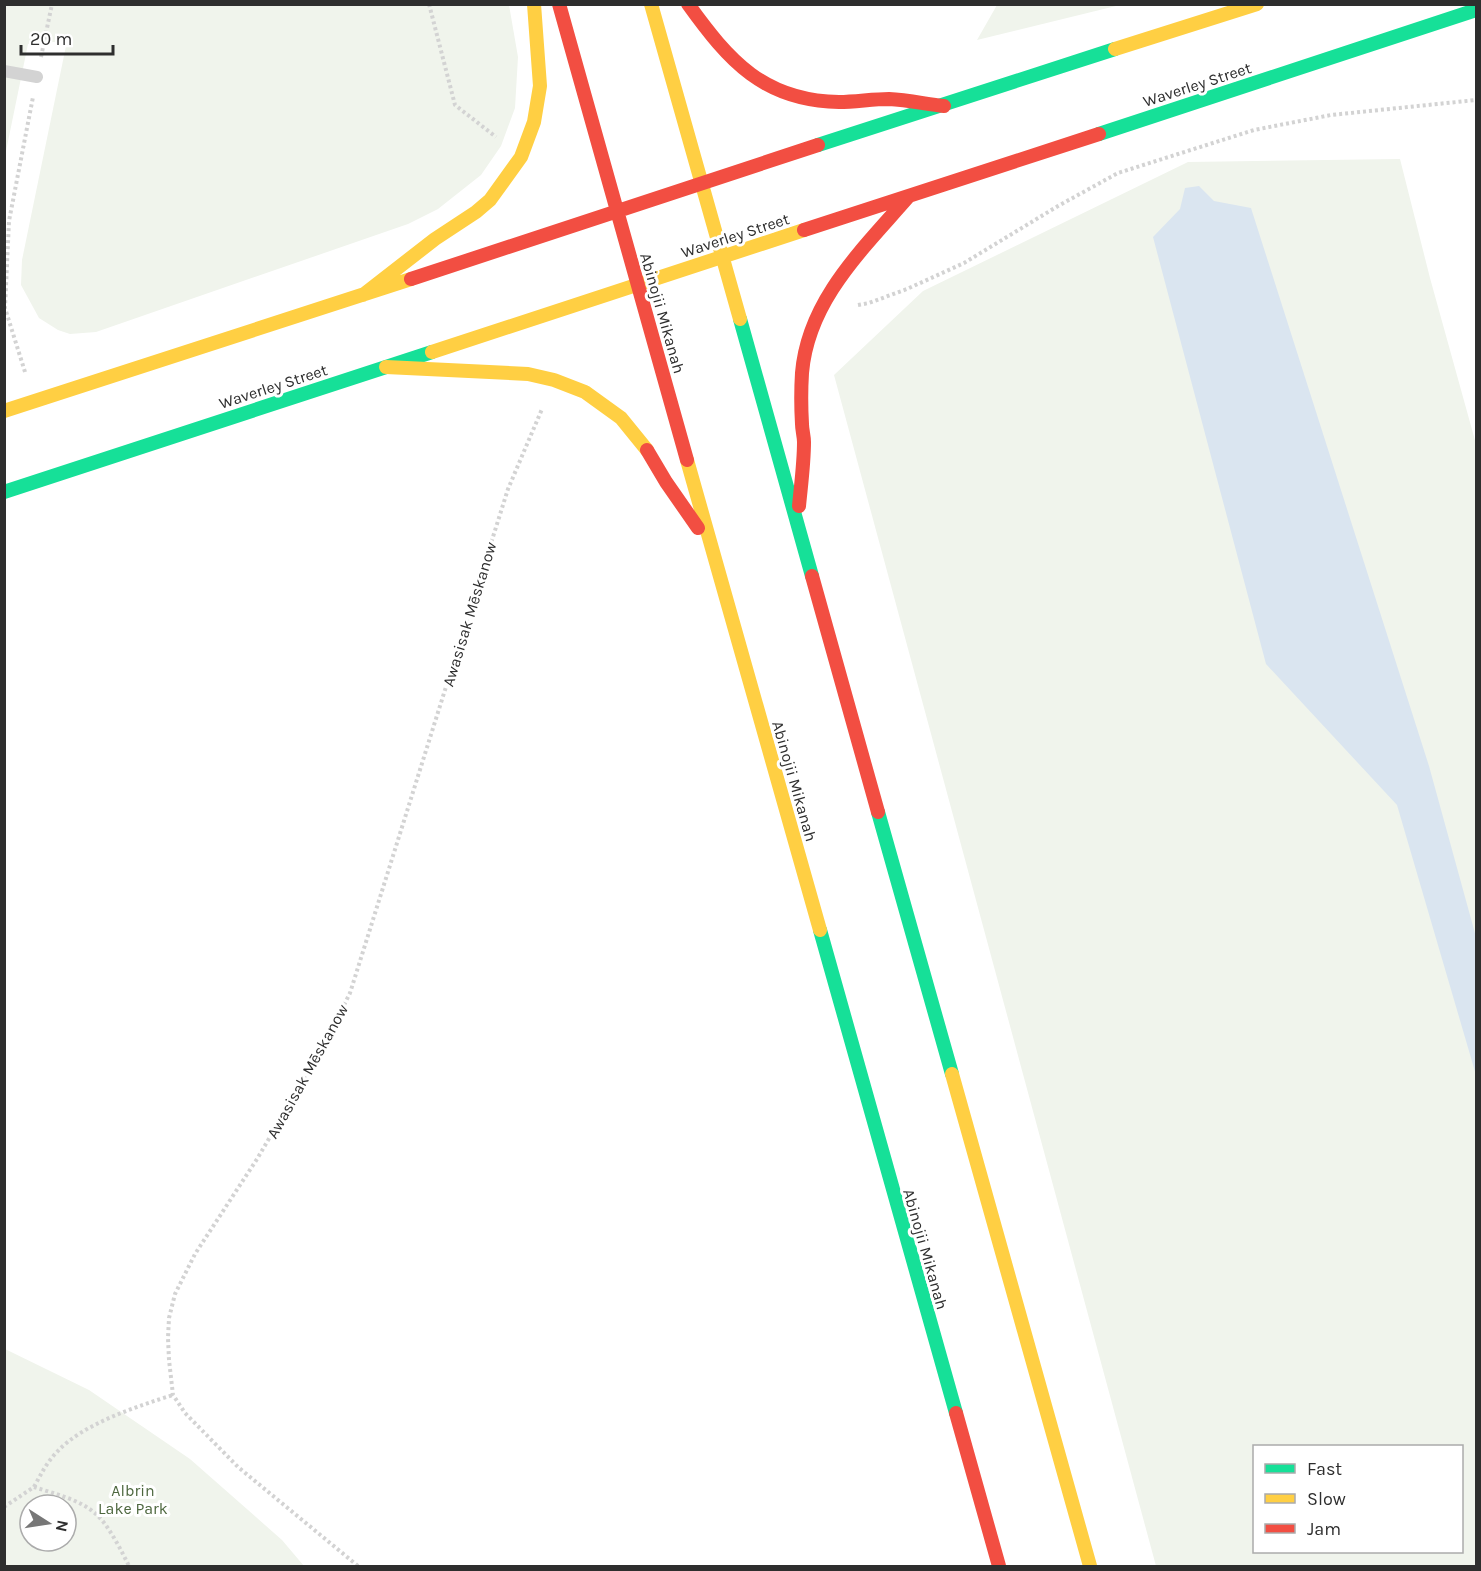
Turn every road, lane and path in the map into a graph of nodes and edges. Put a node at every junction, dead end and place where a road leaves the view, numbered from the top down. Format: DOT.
graph roads {
  1 [pos="52,4"];
  2 [pos="429,4"];
  3 [pos="534,4"];
  4 [pos="559,4"];
  5 [pos="651,4"];
  6 [pos="688,4"];
  7 [pos="1257,4"];
  8 [pos="1476,10"];
  9 [pos="4,71"];
  10 [pos="37,77"];
  11 [pos="1476,100"];
  12 [pos="944,106"];
  13 [pos="502,142"];
  14 [pos="701,183"];
  15 [pos="909,196"];
  16 [pos="618,211"];
  17 [pos="722,256"];
  18 [pos="638,285"];
  19 [pos="363,295"];
  20 [pos="855,305"];
  21 [pos="386,367"];
  22 [pos="34,401"];
  23 [pos="545,401"];
  24 [pos="4,411"];
  25 [pos="4,492"];
  26 [pos="798,529"];
  27 [pos="713,549"];
  28 [pos="173,1395"];
  29 [pos="34,1487"];
  30 [pos="4,1507"];
  31 [pos="129,1566"];
  32 [pos="358,1566"];
  33 [pos="999,1566"];
  34 [pos="1090,1566"];
  1 -- 10 [label="path"];
  2 -- 13 [label="path"];
  3 -- 19 [label="main road"];
  4 -- 16 [label="main road, Abinojii Mikanah"];
  5 -- 14 [label="main road"];
  6 -- 12 [label="main road"];
  7 -- 12 [label="main road"];
  8 -- 15 [label="main road, Waverley Street"];
  9 -- 10 [label="lane"];
  10 -- 22 [label="path"];
  11 -- 20 [label="path"];
  12 -- 14 [label="main road"];
  14 -- 16 [label="main road"];
  14 -- 17 [label="main road"];
  15 -- 17 [label="main road, Waverley Street"];
  15 -- 26 [label="main road"];
  16 -- 18 [label="main road, Abinojii Mikanah"];
  16 -- 19 [label="main road"];
  17 -- 18 [label="main road, Waverley Street"];
  17 -- 26 [label="main road"];
  18 -- 21 [label="main road, Waverley Street"];
  18 -- 27 [label="main road, Abinojii Mikanah"];
  19 -- 22 [label="main road"];
  21 -- 25 [label="main road, Waverley Street"];
  21 -- 27 [label="main road"];
  22 -- 24 [label="main road"];
  23 -- 28 [label="path, Awasisak Mēskanow"];
  26 -- 34 [label="main road"];
  27 -- 33 [label="main road, Abinojii Mikanah"];
  28 -- 29 [label="path"];
  28 -- 32 [label="path"];
  29 -- 30 [label="path"];
  29 -- 31 [label="path"];
}
